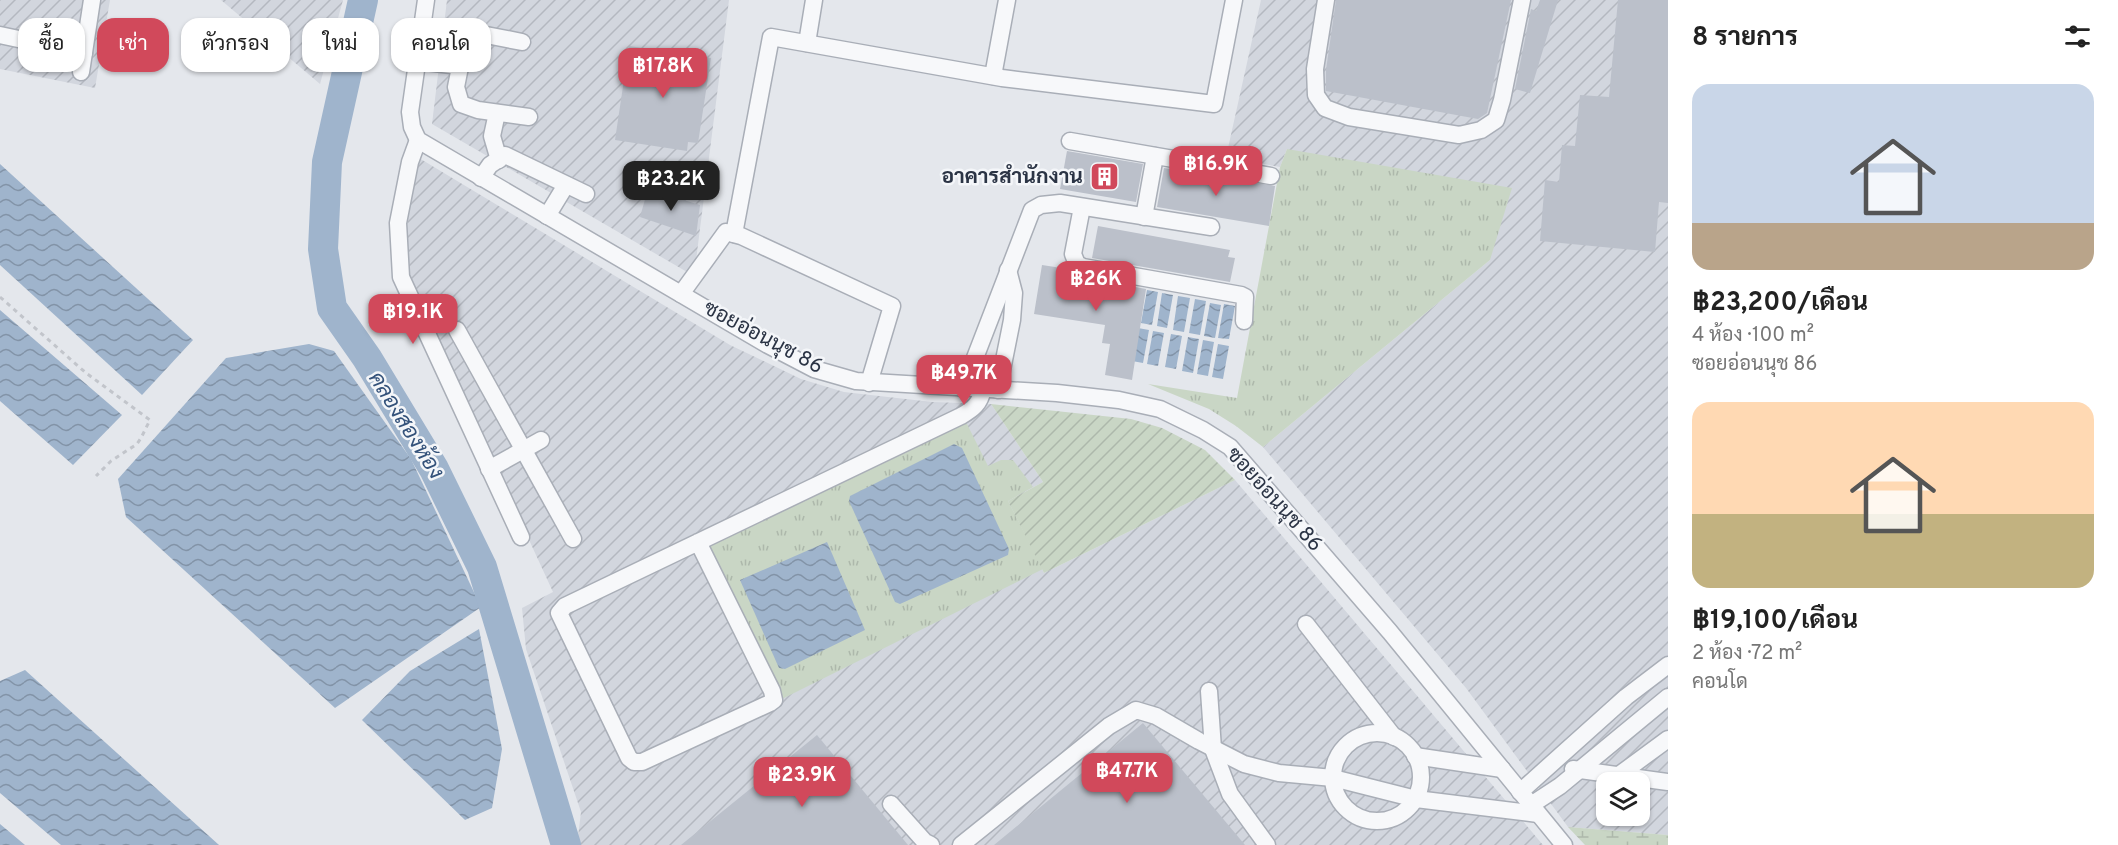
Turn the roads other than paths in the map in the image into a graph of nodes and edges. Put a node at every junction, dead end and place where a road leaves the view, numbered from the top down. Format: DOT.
graph roads {
  1 [pos="92,0"];
  2 [pos="426,0"];
  3 [pos="814,0"];
  4 [pos="1007,0"];
  5 [pos="1234,0"];
  6 [pos="1326,0"];
  7 [pos="1522,0"];
  8 [pos="423,18"];
  9 [pos="0,35"];
  10 [pos="491,36"];
  11 [pos="18,39"];
  12 [pos="522,42"];
  13 [pos="807,43"];
  14 [pos="85,46"];
  15 [pos="415,72"];
  16 [pos="459,72"];
  17 [pos="993,76"];
  18 [pos="497,113"];
  19 [pos="529,117"];
  20 [pos="418,140"];
  21 [pos="1070,141"];
  22 [pos="1155,156"];
  23 [pos="499,160"];
  24 [pos="1271,176"];
  25 [pos="481,178"];
  26 [pos="567,185"];
  27 [pos="586,194"];
  28 [pos="1082,207"];
  29 [pos="547,216"];
  30 [pos="1144,217"];
  31 [pos="1211,227"];
  32 [pos="734,234"];
  33 [pos="1008,270"];
  34 [pos="681,294"];
  35 [pos="1244,321"];
  36 [pos="457,330"];
  37 [pos="869,383"];
  38 [pos="963,388"];
  39 [pos="991,390"];
  40 [pos="541,440"];
  41 [pos="524,450"];
  42 [pos="489,469"];
  43 [pos="521,537"];
  44 [pos="573,540"];
  45 [pos="698,542"];
  46 [pos="1306,624"];
  47 [pos="1668,665"];
  48 [pos="1209,691"];
  49 [pos="1668,698"];
  50 [pos="1394,736"];
  51 [pos="1668,739"];
  52 [pos="1214,749"];
  53 [pos="1415,756"];
  54 [pos="1548,766"];
  55 [pos="1502,769"];
  56 [pos="1579,770"];
  57 [pos="1596,772"];
  58 [pos="1623,772"];
  59 [pos="1333,778"];
  60 [pos="1650,779"];
  61 [pos="1668,782"];
  62 [pos="1520,792"];
  63 [pos="1416,799"];
  64 [pos="891,804"];
  65 [pos="1535,810"];
  66 [pos="931,845"];
  67 [pos="961,845"];
  68 [pos="1267,845"];
  69 [pos="1564,845"];
  1 -- 14 [label="street"];
  2 -- 8 [label="street"];
  3 -- 13 [label="street"];
  4 -- 17 [label="street"];
  5 -- 17 [label="street"];
  6 -- 7 [label="street"];
  9 -- 11 [label="street"];
  10 -- 12 [label="street"];
  13 -- 17 [label="street"];
  13 -- 32 [label="street"];
  15 -- 20 [label="street"];
  16 -- 18 [label="street"];
  18 -- 19 [label="street"];
  18 -- 23 [label="street"];
  20 -- 25 [label="street, ซอยอ่อนนุช 86"];
  20 -- 42 [label="street"];
  21 -- 22 [label="street"];
  22 -- 24 [label="street"];
  22 -- 30 [label="street"];
  23 -- 25 [label="street"];
  23 -- 26 [label="street"];
  25 -- 29 [label="street, ซอยอ่อนนุช 86"];
  26 -- 27 [label="street"];
  26 -- 29 [label="street"];
  28 -- 30 [label="street"];
  28 -- 33 [label="street"];
  28 -- 35 [label="street"];
  29 -- 34 [label="street, ซอยอ่อนนุช 86"];
  30 -- 31 [label="street"];
  32 -- 34 [label="street"];
  32 -- 37 [label="street"];
  33 -- 38 [label="street"];
  33 -- 39 [label="street"];
  34 -- 37 [label="street, ซอยอ่อนนุช 86"];
  36 -- 41 [label="street"];
  37 -- 38 [label="street, ซอยอ่อนนุช 86"];
  38 -- 39 [label="street, ซอยอ่อนนุช 86"];
  39 -- 45 [label="street"];
  39 -- 55 [label="street, ซอยอ่อนนุช 86"];
  40 -- 41 [label="street"];
  41 -- 42 [label="street"];
  41 -- 44 [label="street"];
  42 -- 43 [label="street"];
  45 -- 45 [label="street"];
  46 -- 50 [label="street"];
  47 -- 54 [label="street"];
  48 -- 52 [label="street"];
  49 -- 56 [label="street"];
  50 -- 53 [label="street"];
  50 -- 59 [label="street"];
  51 -- 58 [label="street"];
  52 -- 59 [label="street"];
  52 -- 67 [label="street"];
  52 -- 68 [label="street"];
  53 -- 55 [label="street"];
  53 -- 63 [label="street"];
  54 -- 56 [label="street"];
  54 -- 62 [label="street"];
  55 -- 62 [label="street, ซอยอ่อนนุช 86"];
  56 -- 57 [label="street"];
  56 -- 65 [label="street"];
  59 -- 63 [label="street"];
  59 -- 63 [label="street"];
  60 -- 61 [label="street"];
  62 -- 65 [label="street, ซอยอ่อนนุช 86"];
  63 -- 65 [label="street"];
  64 -- 66 [label="street"];
  65 -- 69 [label="street, ซอยอ่อนนุช 86"];
}
